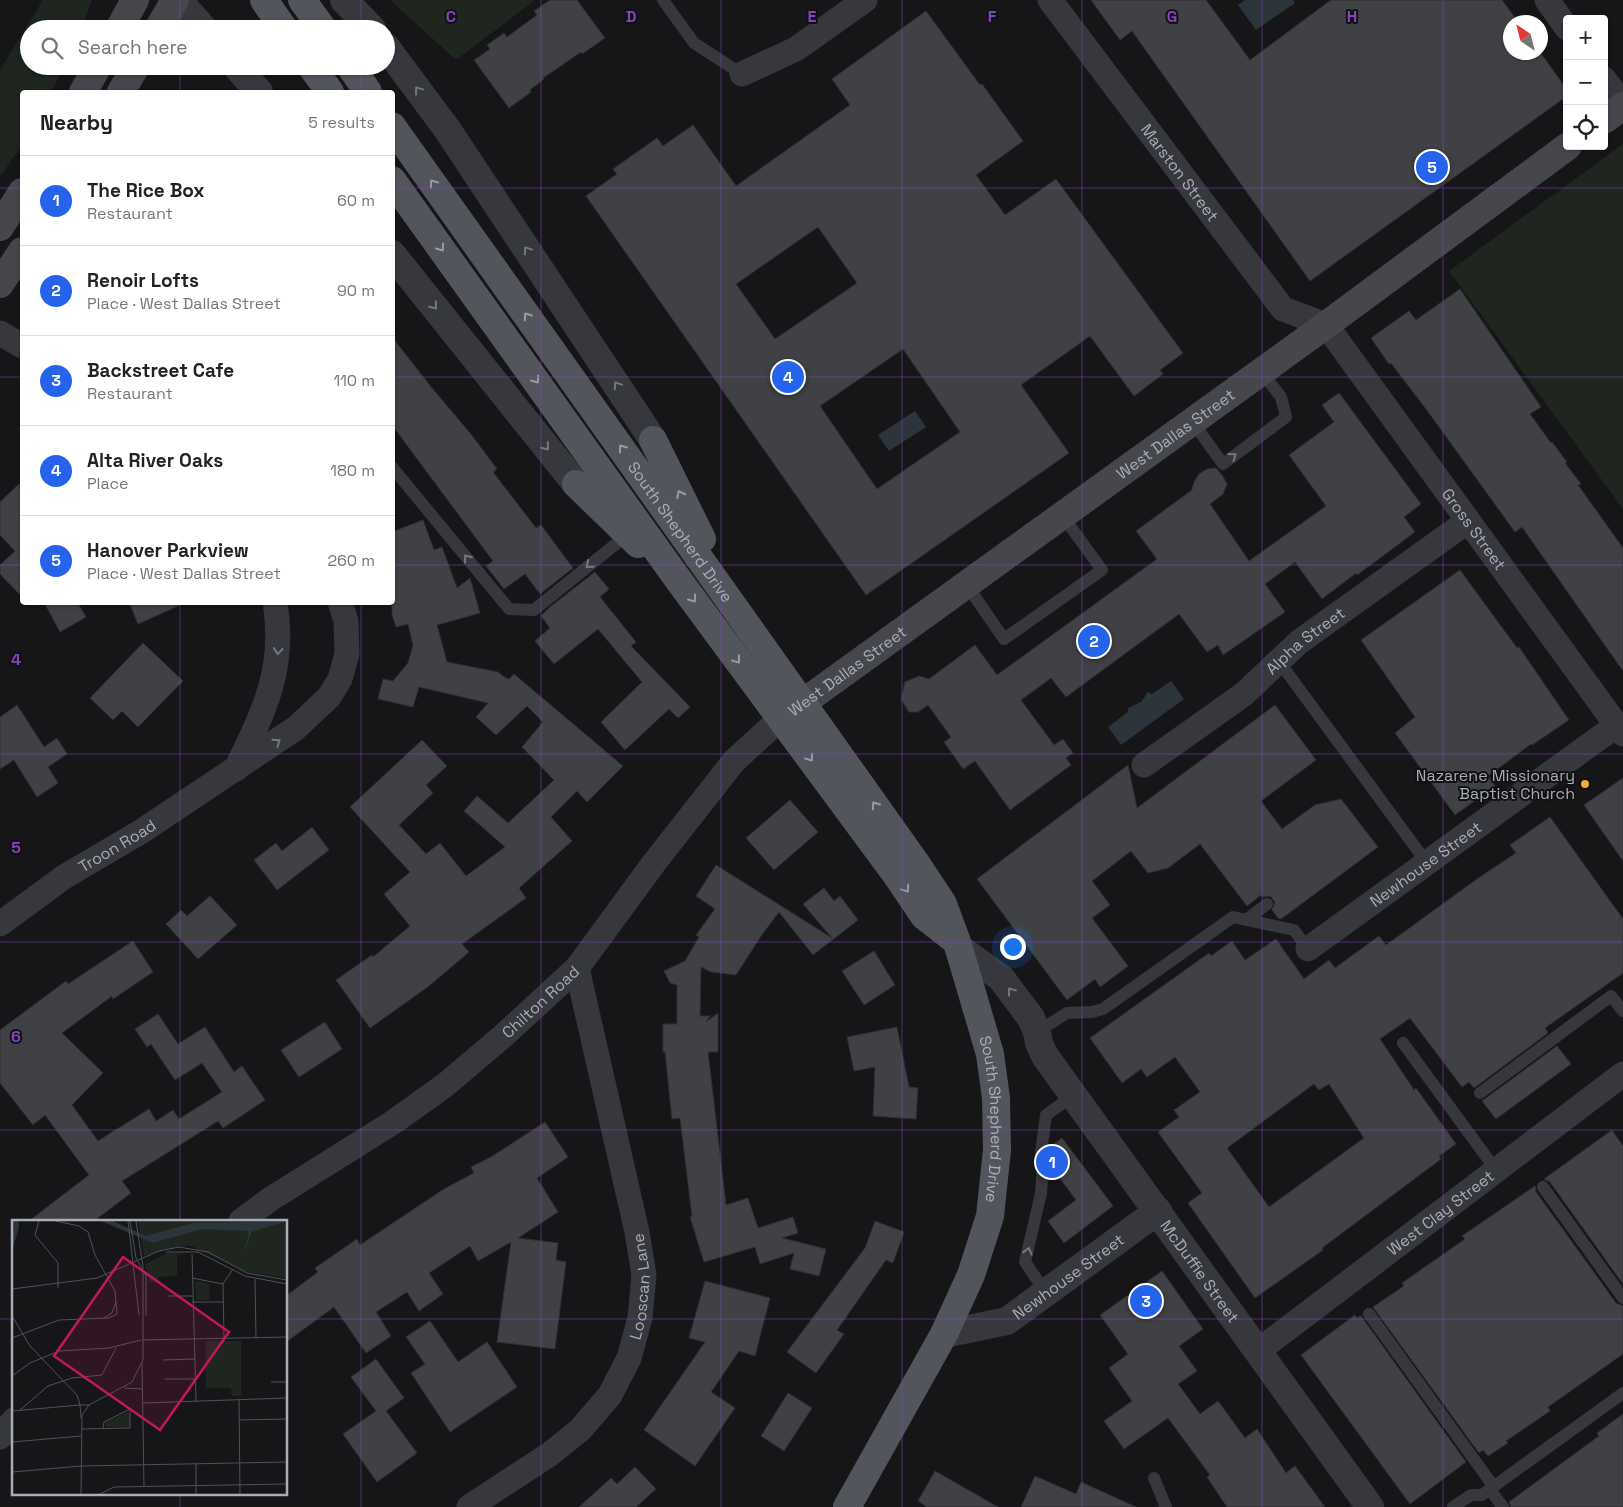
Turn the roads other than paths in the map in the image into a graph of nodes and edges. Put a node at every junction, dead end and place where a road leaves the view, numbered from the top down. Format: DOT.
graph roads {
  1 [pos="136,0"];
  2 [pos="177,0"];
  3 [pos="264,0"];
  4 [pos="344,0"];
  5 [pos="663,0"];
  6 [pos="865,0"];
  7 [pos="1050,0"];
  8 [pos="1547,0"];
  9 [pos="124,20"];
  10 [pos="164,20"];
  11 [pos="196,20"];
  12 [pos="278,20"];
  13 [pos="363,20"];
  14 [pos="1563,22"];
  15 [pos="395,60"];
  16 [pos="742,74"];
  17 [pos="93,75"];
  18 [pos="131,75"];
  19 [pos="244,75"];
  20 [pos="318,75"];
  21 [pos="356,75"];
  22 [pos="1608,84"];
  23 [pos="84,90"];
  24 [pos="122,90"];
  25 [pos="257,90"];
  26 [pos="329,90"];
  27 [pos="367,90"];
  28 [pos="1623,105"];
  29 [pos="1608,117"];
  30 [pos="395,130"];
  31 [pos="1563,150"];
  32 [pos="395,184"];
  33 [pos="20,195"];
  34 [pos="0,227"];
  35 [pos="20,254"];
  36 [pos="395,258"];
  37 [pos="0,284"];
  38 [pos="1326,325"];
  39 [pos="0,333"];
  40 [pos="20,345"];
  41 [pos="1261,372"];
  42 [pos="1192,421"];
  43 [pos="653,440"];
  44 [pos="395,471"];
  45 [pos="576,484"];
  46 [pos="1062,516"];
  47 [pos="1468,521"];
  48 [pos="626,535"];
  49 [pos="677,578"];
  50 [pos="966,584"];
  51 [pos="275,605"];
  52 [pos="341,605"];
  53 [pos="741,616"];
  54 [pos="1278,660"];
  55 [pos="792,710"];
  56 [pos="1620,729"];
  57 [pos="1144,765"];
  58 [pos="236,769"];
  59 [pos="1426,863"];
  60 [pos="1267,904"];
  61 [pos="1246,920"];
  62 [pos="0,924"];
  63 [pos="957,944"];
  64 [pos="1308,949"];
  65 [pos="577,968"];
  66 [pos="1623,1010"];
  67 [pos="1037,1032"];
  68 [pos="1403,1043"];
  69 [pos="1623,1074"];
  70 [pos="1480,1093"];
  71 [pos="1074,1095"];
  72 [pos="1496,1170"];
  73 [pos="1543,1187"];
  74 [pos="1158,1211"];
  75 [pos="242,1220"];
  76 [pos="1046,1292"];
  77 [pos="1623,1298"];
  78 [pos="1368,1314"];
  79 [pos="944,1334"];
  80 [pos="1258,1351"];
  81 [pos="1623,1393"];
  82 [pos="12,1422"];
  83 [pos="0,1437"];
  84 [pos="1154,1478"];
  85 [pos="1487,1495"];
  86 [pos="469,1507"];
  87 [pos="848,1507"];
  88 [pos="1166,1507"];
  89 [pos="1370,1507"];
  90 [pos="1453,1507"];
  91 [pos="1503,1507"];
  1 -- 9 [label="main road"];
  2 -- 10 [label="main road"];
  2 -- 11 [label="street"];
  3 -- 12 [label="main road"];
  4 -- 13 [label="street"];
  5 -- 16 [label="lane"];
  6 -- 16 [label="street"];
  7 -- 38 [label="street, Marston Street"];
  8 -- 14 [label="street"];
  43 -- 15 [label="street, one-way"];
  17 -- 23 [label="main road"];
  18 -- 24 [label="main road"];
  19 -- 25 [label="street"];
  20 -- 26 [label="main road"];
  21 -- 27 [label="main road"];
  22 -- 28 [label="street"];
  28 -- 29 [label="main road"];
  53 -- 30 [label="main road, South Shepherd Drive, one-way"];
  31 -- 38 [label="main road, West Dallas Street"];
  32 -- 49 [label="main road, South Shepherd Drive, one-way"];
  33 -- 34 [label="main road"];
  35 -- 37 [label="main road"];
  36 -- 45 [label="street, one-way"];
  38 -- 41 [label="main road, West Dallas Street"];
  38 -- 47 [label="street, Gross Street"];
  39 -- 40 [label="street"];
  41 -- 42 [label="main road, West Dallas Street"];
  42 -- 41 [label="lane, one-way"];
  42 -- 46 [label="main road, West Dallas Street"];
  53 -- 43 [label="main road, one-way"];
  48 -- 44 [label="lane, one-way"];
  45 -- 48 [label="main road"];
  46 -- 50 [label="main road, West Dallas Street"];
  46 -- 50 [label="lane"];
  47 -- 54 [label="street, Alpha Street"];
  47 -- 56 [label="street, Gross Street"];
  48 -- 49 [label="main road"];
  49 -- 55 [label="main road, South Shepherd Drive, one-way"];
  50 -- 55 [label="main road, West Dallas Street"];
  51 -- 58 [label="street, one-way"];
  58 -- 52 [label="street, Troon Road, one-way"];
  53 -- 55 [label="main road, South Shepherd Drive"];
  54 -- 57 [label="street, Alpha Street"];
  54 -- 59 [label="lane"];
  55 -- 63 [label="main road, South Shepherd Drive"];
  55 -- 65 [label="street, Chilton Road"];
  56 -- 59 [label="street, Newhouse Street"];
  58 -- 62 [label="street, Troon Road"];
  59 -- 64 [label="street, Newhouse Street"];
  60 -- 61 [label="lane"];
  61 -- 64 [label="lane"];
  61 -- 67 [label="lane"];
  67 -- 63 [label="street, McDuffie Street, one-way"];
  63 -- 79 [label="main road, South Shepherd Drive"];
  65 -- 75 [label="street, Chilton Road"];
  65 -- 86 [label="street, Looscan Lane"];
  66 -- 70 [label="lane"];
  67 -- 71 [label="street, McDuffie Street"];
  68 -- 72 [label="lane"];
  69 -- 72 [label="street, West Clay Street"];
  71 -- 74 [label="street, McDuffie Street"];
  76 -- 71 [label="lane, one-way"];
  72 -- 80 [label="street, West Clay Street"];
  73 -- 77 [label="lane"];
  74 -- 76 [label="street, Newhouse Street"];
  74 -- 80 [label="street, McDuffie Street"];
  76 -- 79 [label="street, Newhouse Street"];
  78 -- 85 [label="lane"];
  79 -- 87 [label="main road, South Shepherd Drive"];
  80 -- 89 [label="street, McDuffie Street"];
  81 -- 85 [label="lane"];
  82 -- 83 [label="street"];
  84 -- 88 [label="lane"];
  85 -- 90 [label="lane"];
  85 -- 91 [label="lane"];
}
